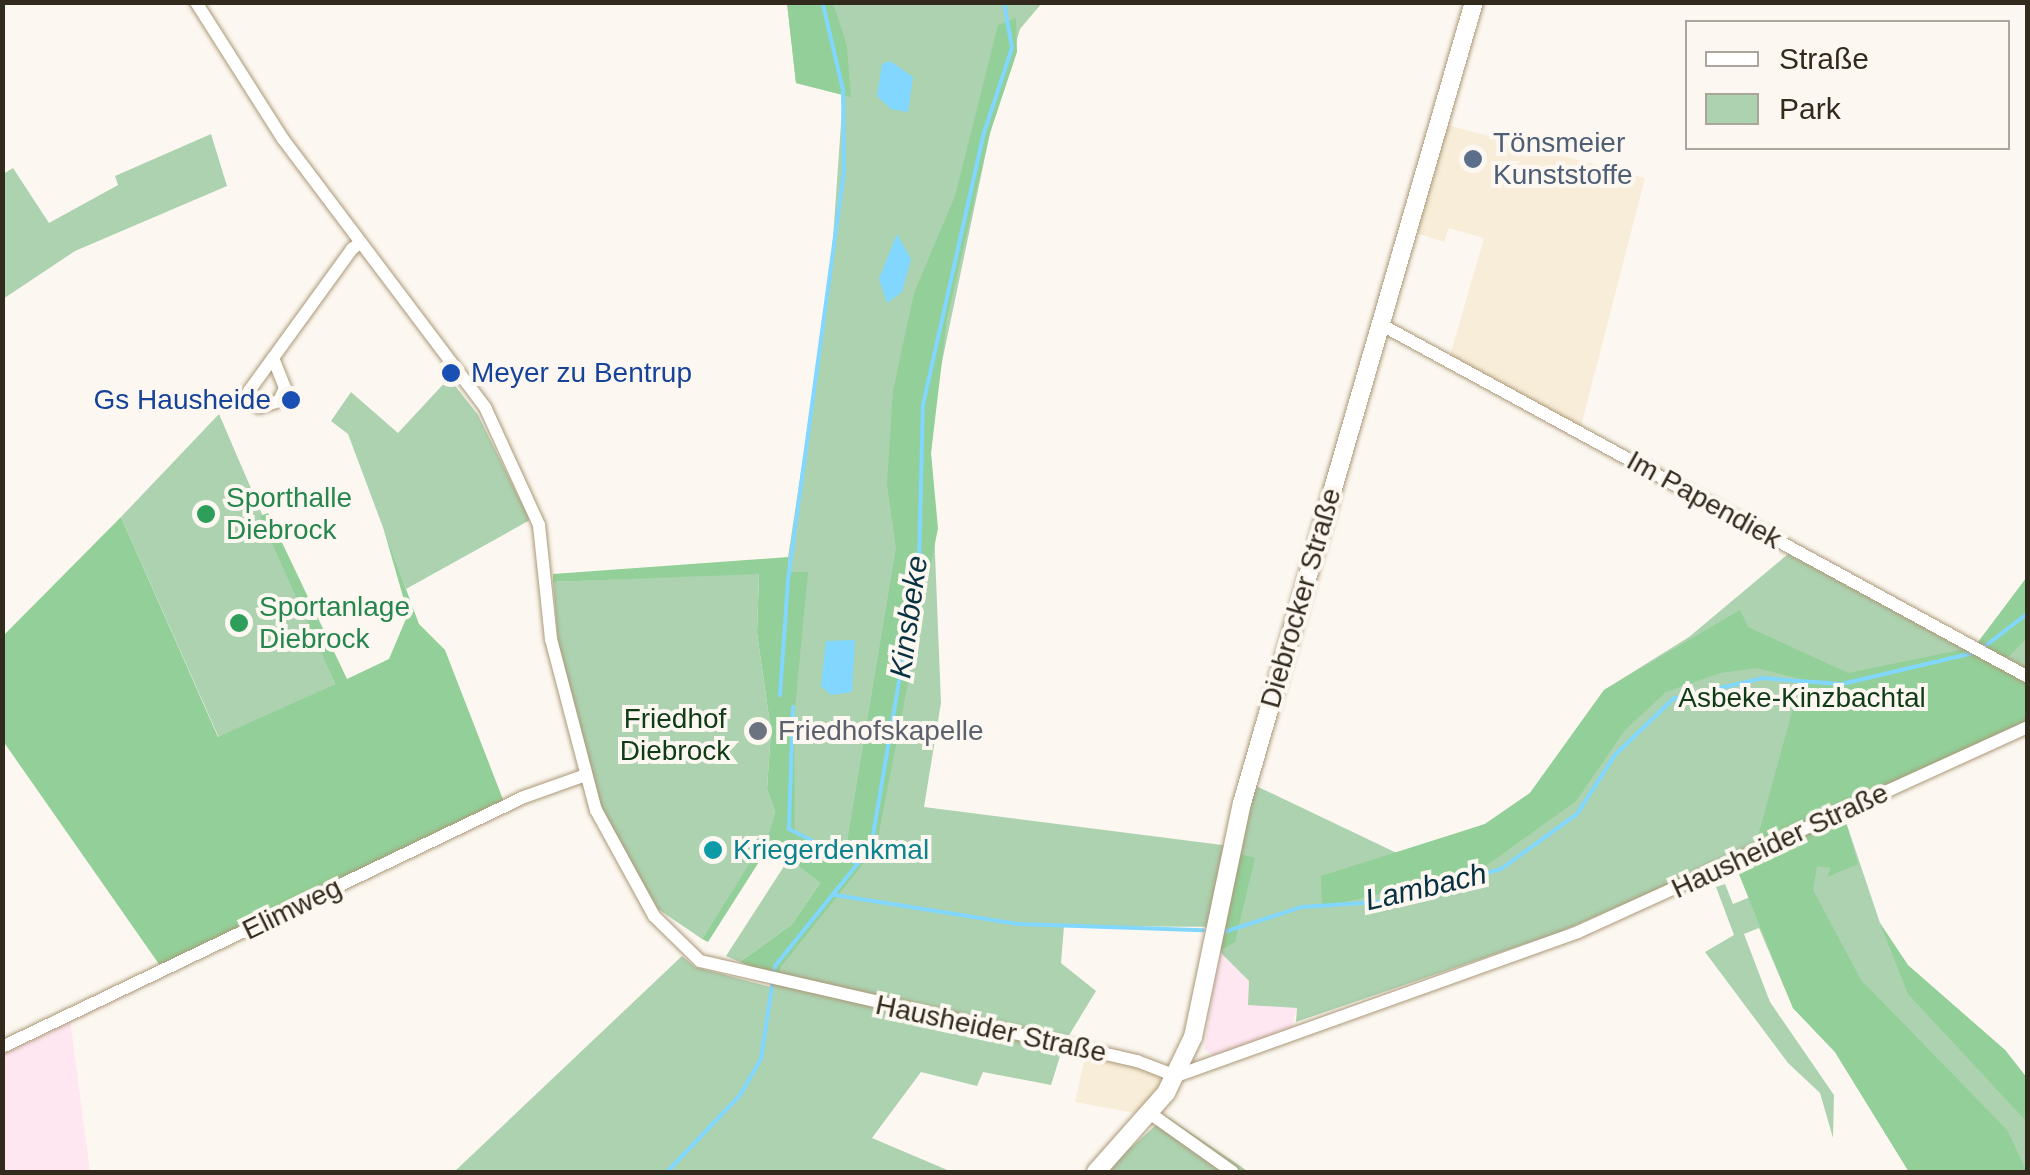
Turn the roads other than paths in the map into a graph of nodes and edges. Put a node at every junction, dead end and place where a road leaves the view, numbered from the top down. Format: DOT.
graph roads {
  1 [pos="196,2"];
  2 [pos="1474,2"];
  3 [pos="360,243"];
  4 [pos="1380,324"];
  5 [pos="273,358"];
  6 [pos="2028,677"];
  7 [pos="2028,727"];
  8 [pos="584,776"];
  9 [pos="2,1047"];
  10 [pos="1176,1076"];
  11 [pos="1150,1114"];
  12 [pos="1096,1172"];
  13 [pos="1233,1172"];
  1 -- 3 [label="street, Hausheider Straße"];
  2 -- 4 [label="main road, Diebrocker Straße"];
  3 -- 5 [label="street"];
  3 -- 8 [label="street, Hausheider Straße"];
  4 -- 6 [label="street, Im Papendiek"];
  4 -- 10 [label="main road, Diebrocker Straße"];
  7 -- 10 [label="street, Hausheider Straße"];
  8 -- 9 [label="street, Elimweg"];
  8 -- 10 [label="street, Hausheider Straße"];
  10 -- 11 [label="main road, Diebrocker Straße"];
  11 -- 12 [label="main road, Diebrocker Straße"];
  11 -- 13 [label="street"];
}
